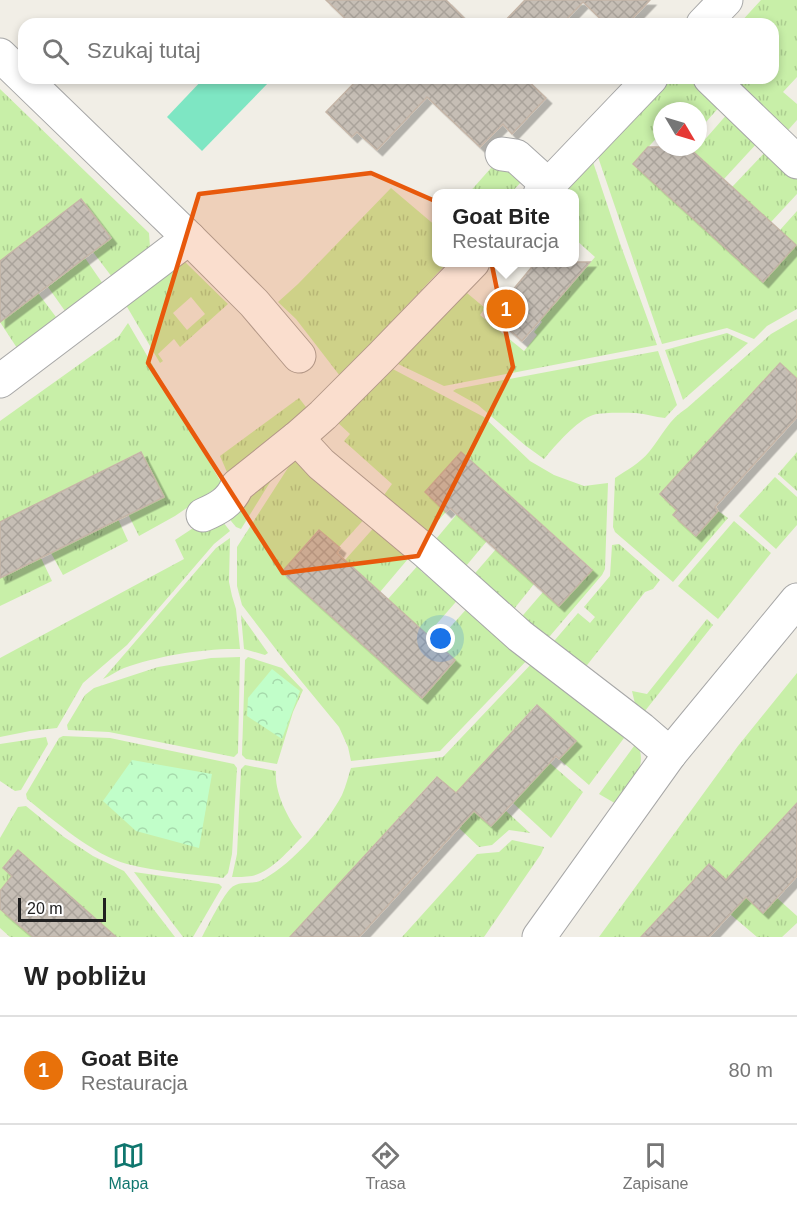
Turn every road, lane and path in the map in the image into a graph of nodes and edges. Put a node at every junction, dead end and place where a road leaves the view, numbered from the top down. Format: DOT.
graph roads {
  1 [pos="726,0"];
  2 [pos="709,18"];
  3 [pos="2,60"];
  4 [pos="18,75"];
  5 [pos="27,84"];
  6 [pos="645,84"];
  7 [pos="716,84"];
  8 [pos="502,154"];
  9 [pos="797,162"];
  10 [pos="544,189"];
  11 [pos="189,238"];
  12 [pos="468,267"];
  13 [pos="299,356"];
  14 [pos="0,381"];
  15 [pos="297,438"];
  16 [pos="203,515"];
  17 [pos="797,600"];
  18 [pos="670,754"];
  19 [pos="538,937"];
  1 -- 2 [label="street"];
  3 -- 4 [label="street"];
  5 -- 11 [label="street"];
  6 -- 10 [label="street"];
  7 -- 9 [label="street"];
  8 -- 10 [label="street"];
  11 -- 13 [label="street"];
  11 -- 14 [label="street"];
  12 -- 15 [label="street"];
  15 -- 16 [label="street"];
  15 -- 18 [label="street"];
  17 -- 18 [label="street"];
  18 -- 19 [label="street"];
}
